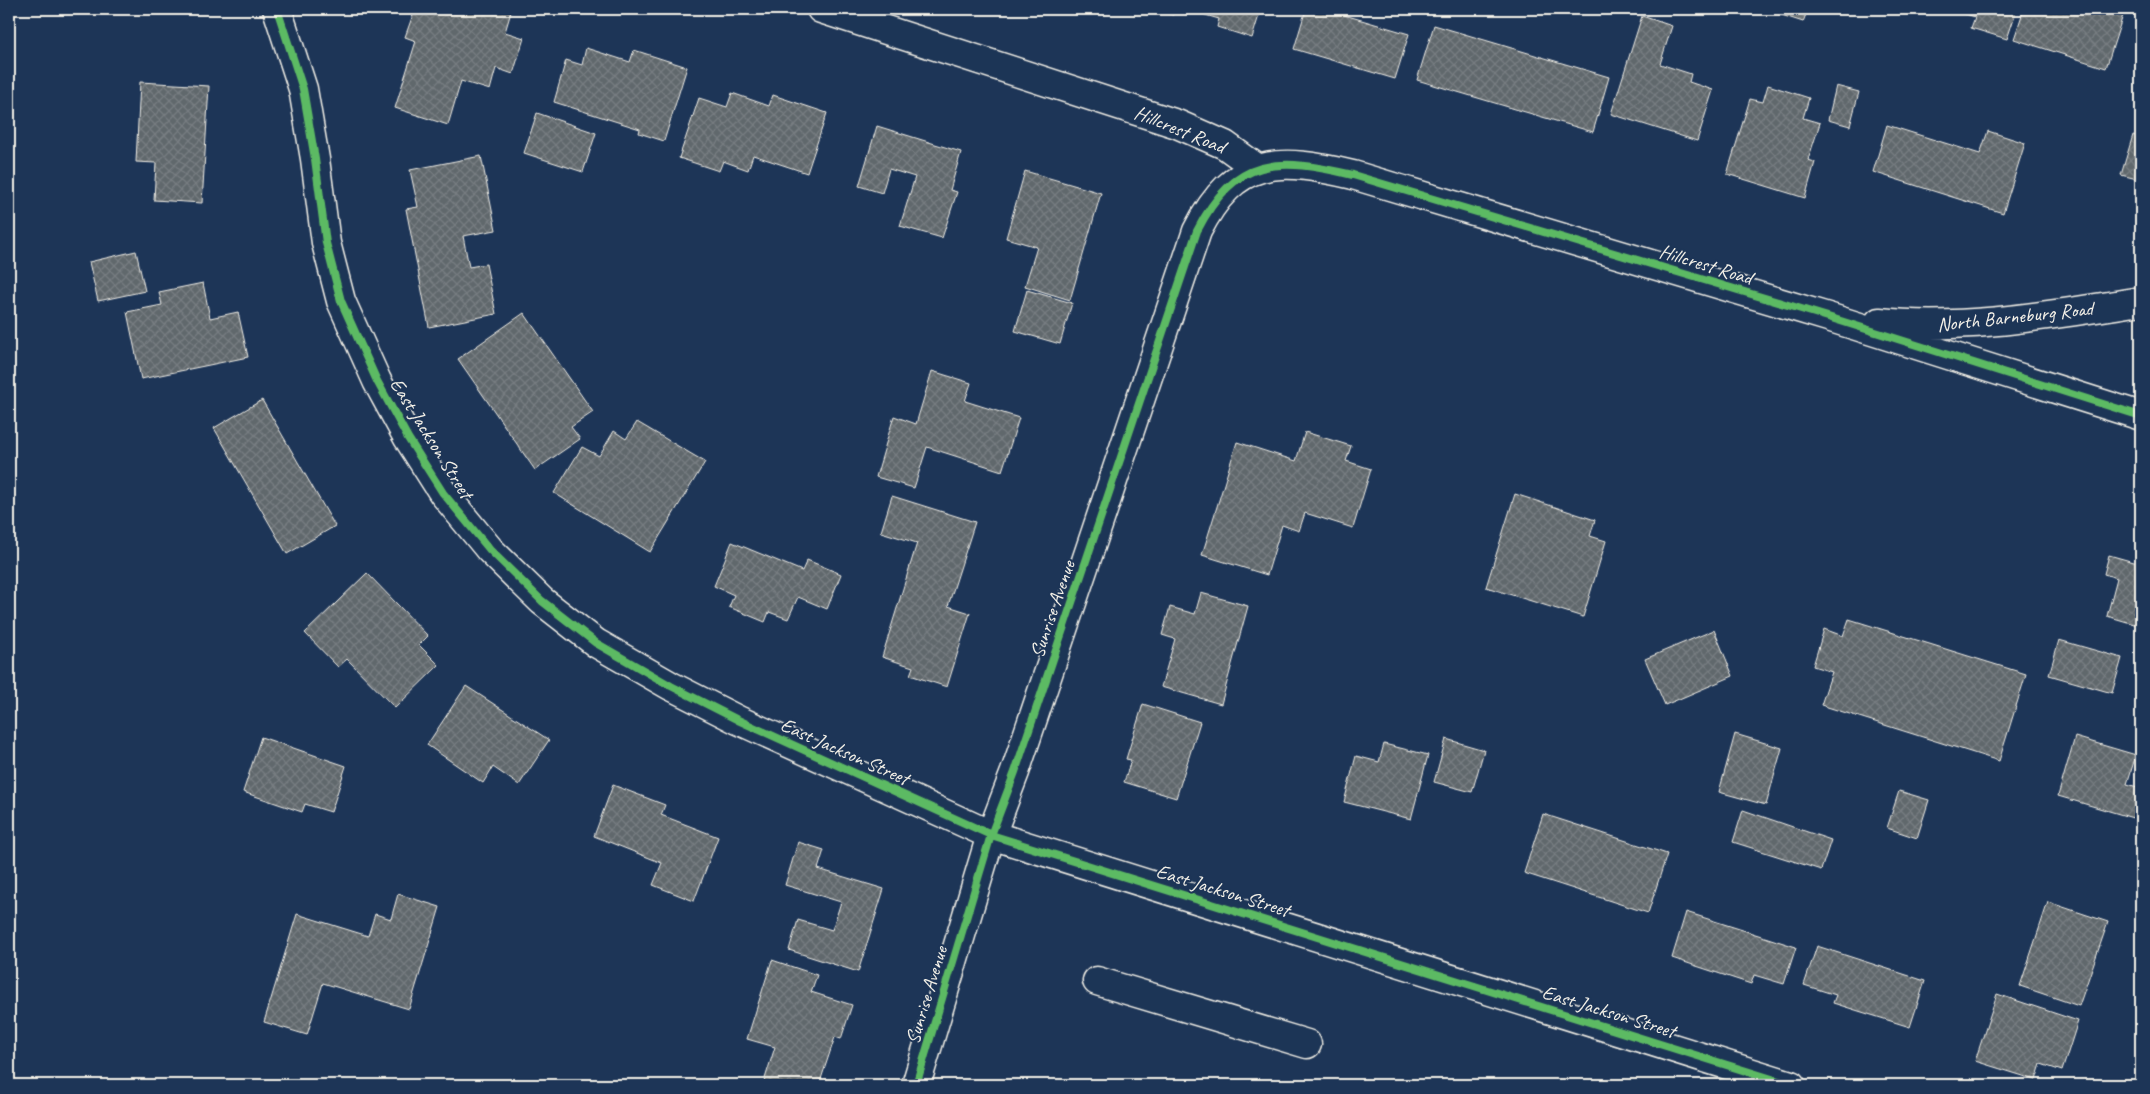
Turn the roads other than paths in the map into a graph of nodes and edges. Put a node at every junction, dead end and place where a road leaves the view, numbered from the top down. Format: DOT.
graph roads {
  1 [pos="277,9"];
  2 [pos="821,9"];
  3 [pos="1257,168"];
  4 [pos="2141,301"];
  5 [pos="1828,317"];
  6 [pos="2141,416"];
  7 [pos="991,835"];
  8 [pos="1097,981"];
  9 [pos="1307,1044"];
  10 [pos="916,1085"];
  11 [pos="1791,1085"];
  1 -- 7 [label="street, East Jackson Street"];
  2 -- 3 [label="street, Hillcrest Road"];
  3 -- 5 [label="street, Hillcrest Road"];
  3 -- 7 [label="street, Sunrise Avenue"];
  4 -- 5 [label="street, North Barneburg Road"];
  5 -- 6 [label="street, Hillcrest Road"];
  7 -- 10 [label="street, Sunrise Avenue"];
  7 -- 11 [label="street, East Jackson Street"];
  8 -- 9 [label="street"];
}
